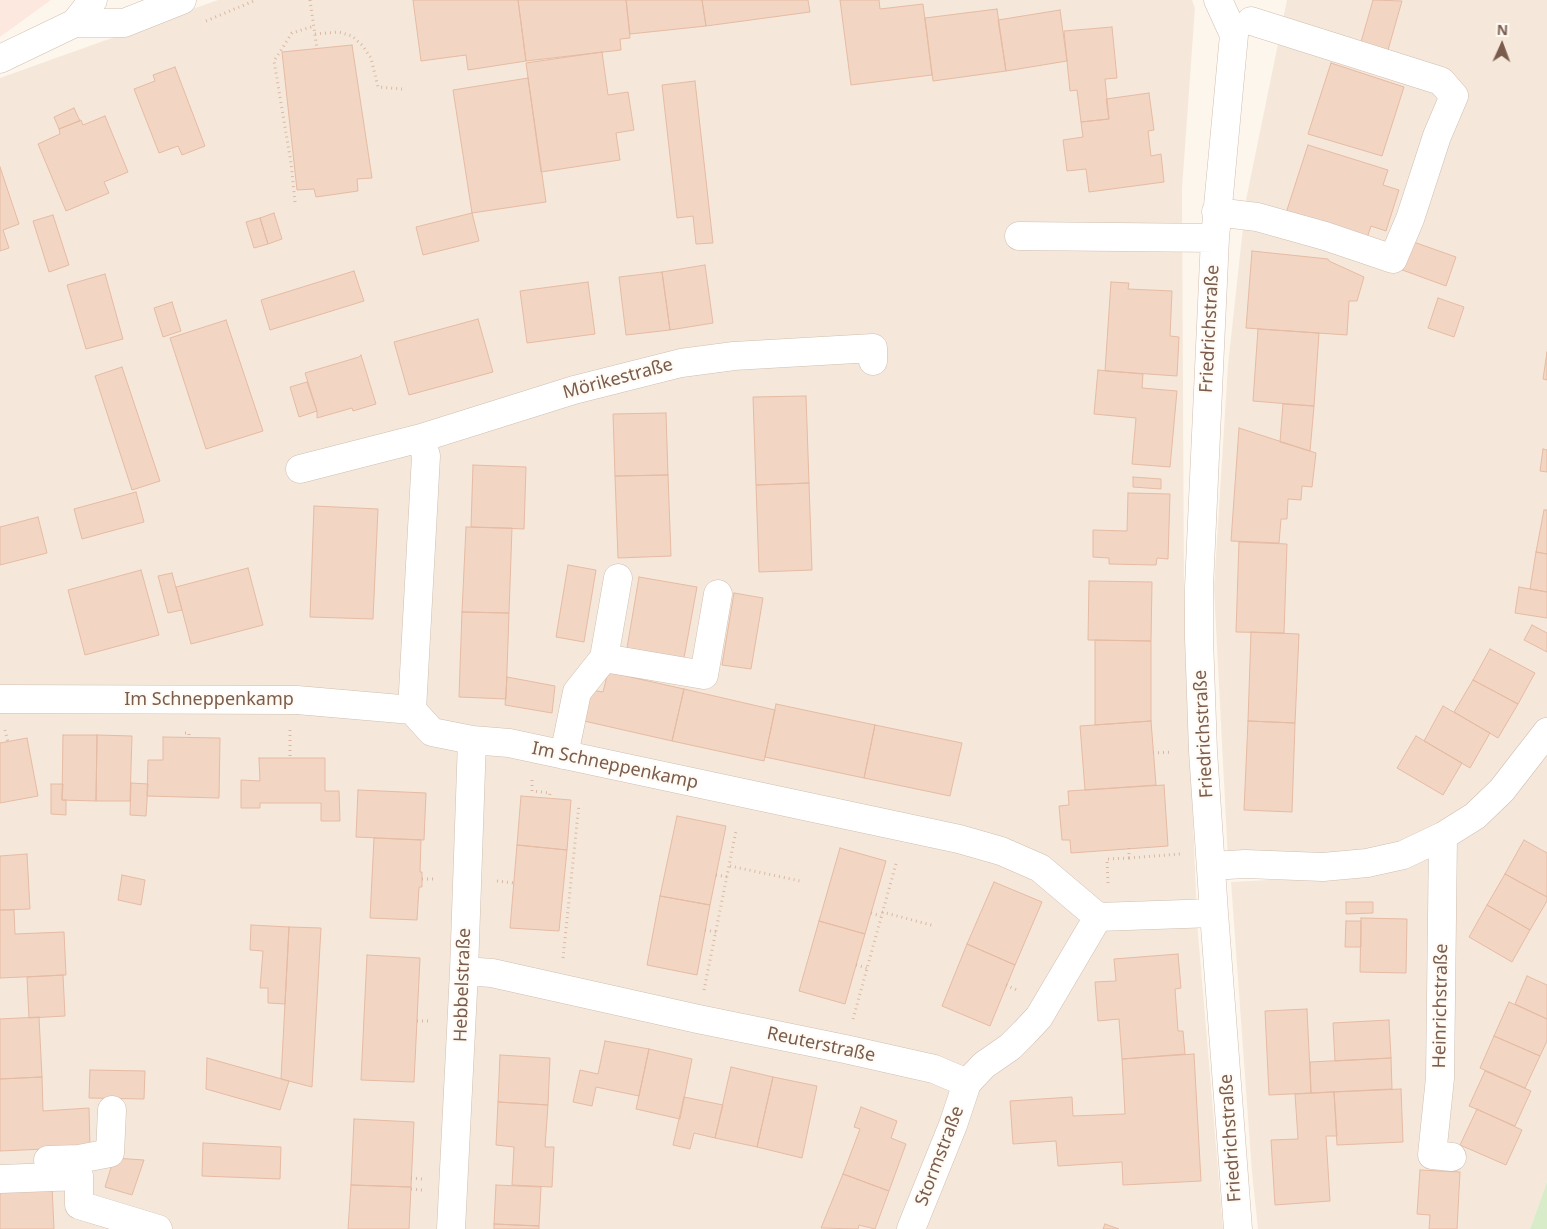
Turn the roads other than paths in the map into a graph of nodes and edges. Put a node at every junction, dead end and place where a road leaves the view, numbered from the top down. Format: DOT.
graph roads {
  1 [pos="93,0"];
  2 [pos="182,0"];
  3 [pos="1219,2"];
  4 [pos="1248,19"];
  5 [pos="75,23"];
  6 [pos="0,59"];
  7 [pos="1215,225"];
  8 [pos="1019,236"];
  9 [pos="873,361"];
  10 [pos="421,438"];
  11 [pos="300,469"];
  12 [pos="618,578"];
  13 [pos="718,594"];
  14 [pos="604,658"];
  15 [pos="0,699"];
  16 [pos="412,710"];
  17 [pos="1547,732"];
  18 [pos="472,740"];
  19 [pos="564,755"];
  20 [pos="1444,836"];
  21 [pos="1211,858"];
  22 [pos="1214,913"];
  23 [pos="1104,917"];
  24 [pos="464,971"];
  25 [pos="967,1083"];
  26 [pos="112,1110"];
  27 [pos="1452,1157"];
  28 [pos="0,1162"];
  29 [pos="0,1180"];
  30 [pos="158,1229"];
  31 [pos="451,1229"];
  32 [pos="911,1229"];
  33 [pos="1238,1229"];
  1 -- 5 [label="street"];
  2 -- 5 [label="street"];
  3 -- 4 [label="street"];
  4 -- 7 [label="street, Friedrichstraße"];
  4 -- 7 [label="street"];
  5 -- 6 [label="street"];
  7 -- 8 [label="street, Friedrichstraße"];
  7 -- 21 [label="street, Friedrichstraße"];
  9 -- 10 [label="street, Mörikestraße"];
  10 -- 11 [label="street, Mörikestraße"];
  10 -- 16 [label="street"];
  12 -- 14 [label="street"];
  13 -- 14 [label="street"];
  14 -- 19 [label="street"];
  15 -- 16 [label="street, Im Schneppenkamp"];
  16 -- 18 [label="street, Im Schneppenkamp"];
  17 -- 20 [label="street"];
  18 -- 19 [label="street, Im Schneppenkamp"];
  18 -- 24 [label="street, Hebbelstraße"];
  19 -- 23 [label="street, Im Schneppenkamp"];
  20 -- 21 [label="street"];
  20 -- 27 [label="street, Heinrichstraße"];
  21 -- 22 [label="street, Friedrichstraße"];
  22 -- 23 [label="street"];
  22 -- 33 [label="street, Friedrichstraße"];
  23 -- 25 [label="street"];
  24 -- 25 [label="street, Reuterstraße"];
  24 -- 31 [label="street, Hebbelstraße"];
  25 -- 32 [label="street, Stormstraße"];
  26 -- 28 [label="street"];
  29 -- 30 [label="street"];
}
